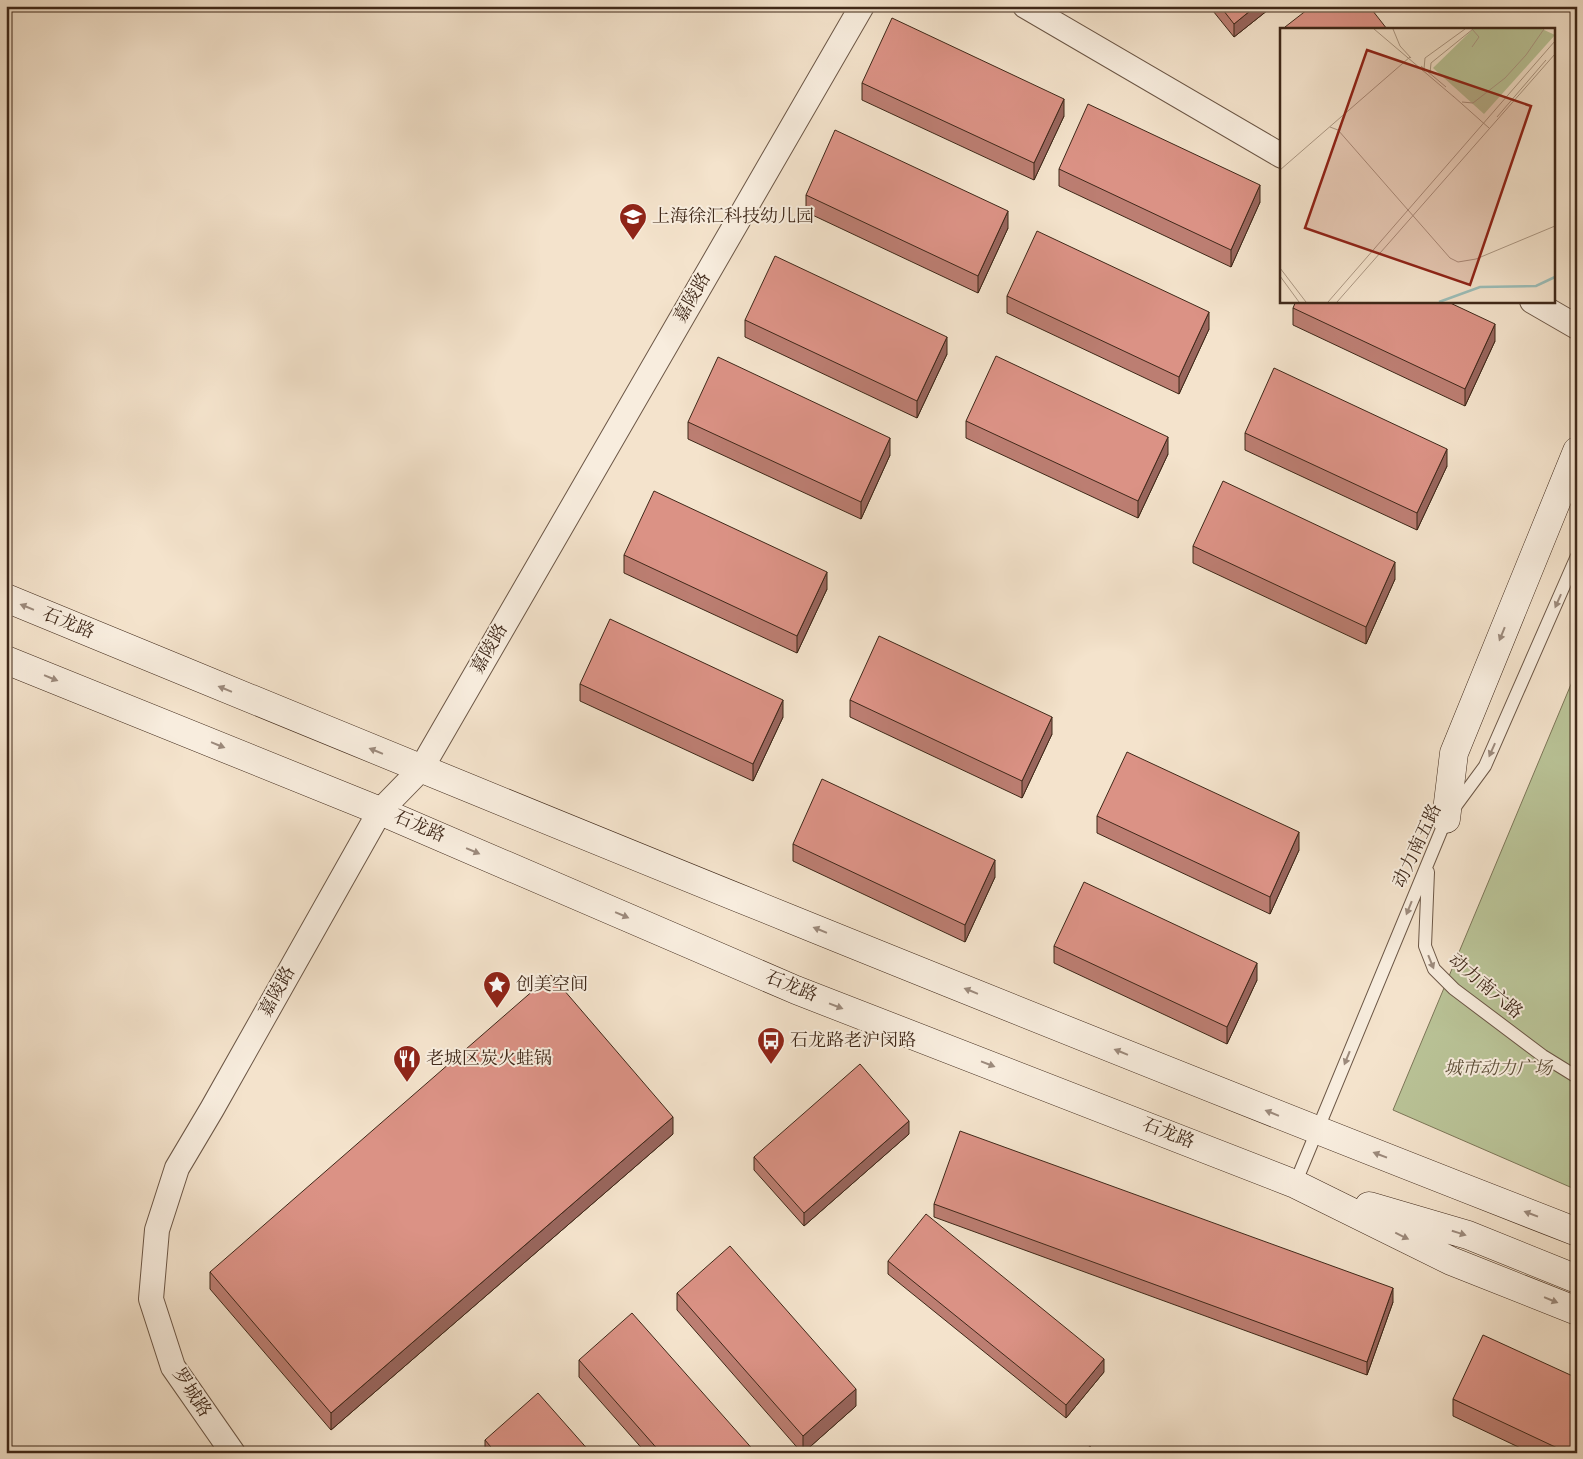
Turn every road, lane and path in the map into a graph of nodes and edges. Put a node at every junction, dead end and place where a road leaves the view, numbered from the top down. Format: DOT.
graph roads {
  1 [pos="862,6"];
  2 [pos="1025,6"];
  3 [pos="1280,155"];
  4 [pos="1534,302"];
  5 [pos="1577,327"];
  6 [pos="1577,452"];
  7 [pos="1576,562"];
  8 [pos="6,598"];
  9 [pos="6,660"];
  10 [pos="421,769"];
  11 [pos="380,810"];
  12 [pos="1446,818"];
  13 [pos="1428,862"];
  14 [pos="1577,1077"];
  15 [pos="1317,1131"];
  16 [pos="1295,1184"];
  17 [pos="1577,1232"];
  18 [pos="1577,1279"];
  19 [pos="151,1299"];
  20 [pos="1577,1311"];
  21 [pos="233,1453"];
  1 -- 10 [label="street, 嘉陵路"];
  2 -- 3 [label="street"];
  4 -- 5 [label="street"];
  6 -- 12 [label="main road, one-way"];
  7 -- 12 [label="lane, 动力南五路, one-way"];
  10 -- 8 [label="main road, 石龙路, one-way"];
  9 -- 11 [label="main road, 石龙路, one-way"];
  10 -- 11 [label="street, 嘉陵路"];
  15 -- 10 [label="main road, 石龙路, one-way"];
  11 -- 16 [label="main road, 石龙路, one-way"];
  11 -- 19 [label="street, 嘉陵路"];
  12 -- 13 [label="lane, 动力南五路"];
  13 -- 14 [label="lane, 动力南六路, one-way"];
  13 -- 15 [label="lane, 动力南五路, one-way"];
  15 -- 16 [label="lane, 动力南五路"];
  17 -- 15 [label="main road, 石龙路, one-way"];
  16 -- 18 [label="main road, one-way"];
  16 -- 20 [label="main road, 石龙路, one-way"];
  19 -- 21 [label="street, 罗城路"];
}
